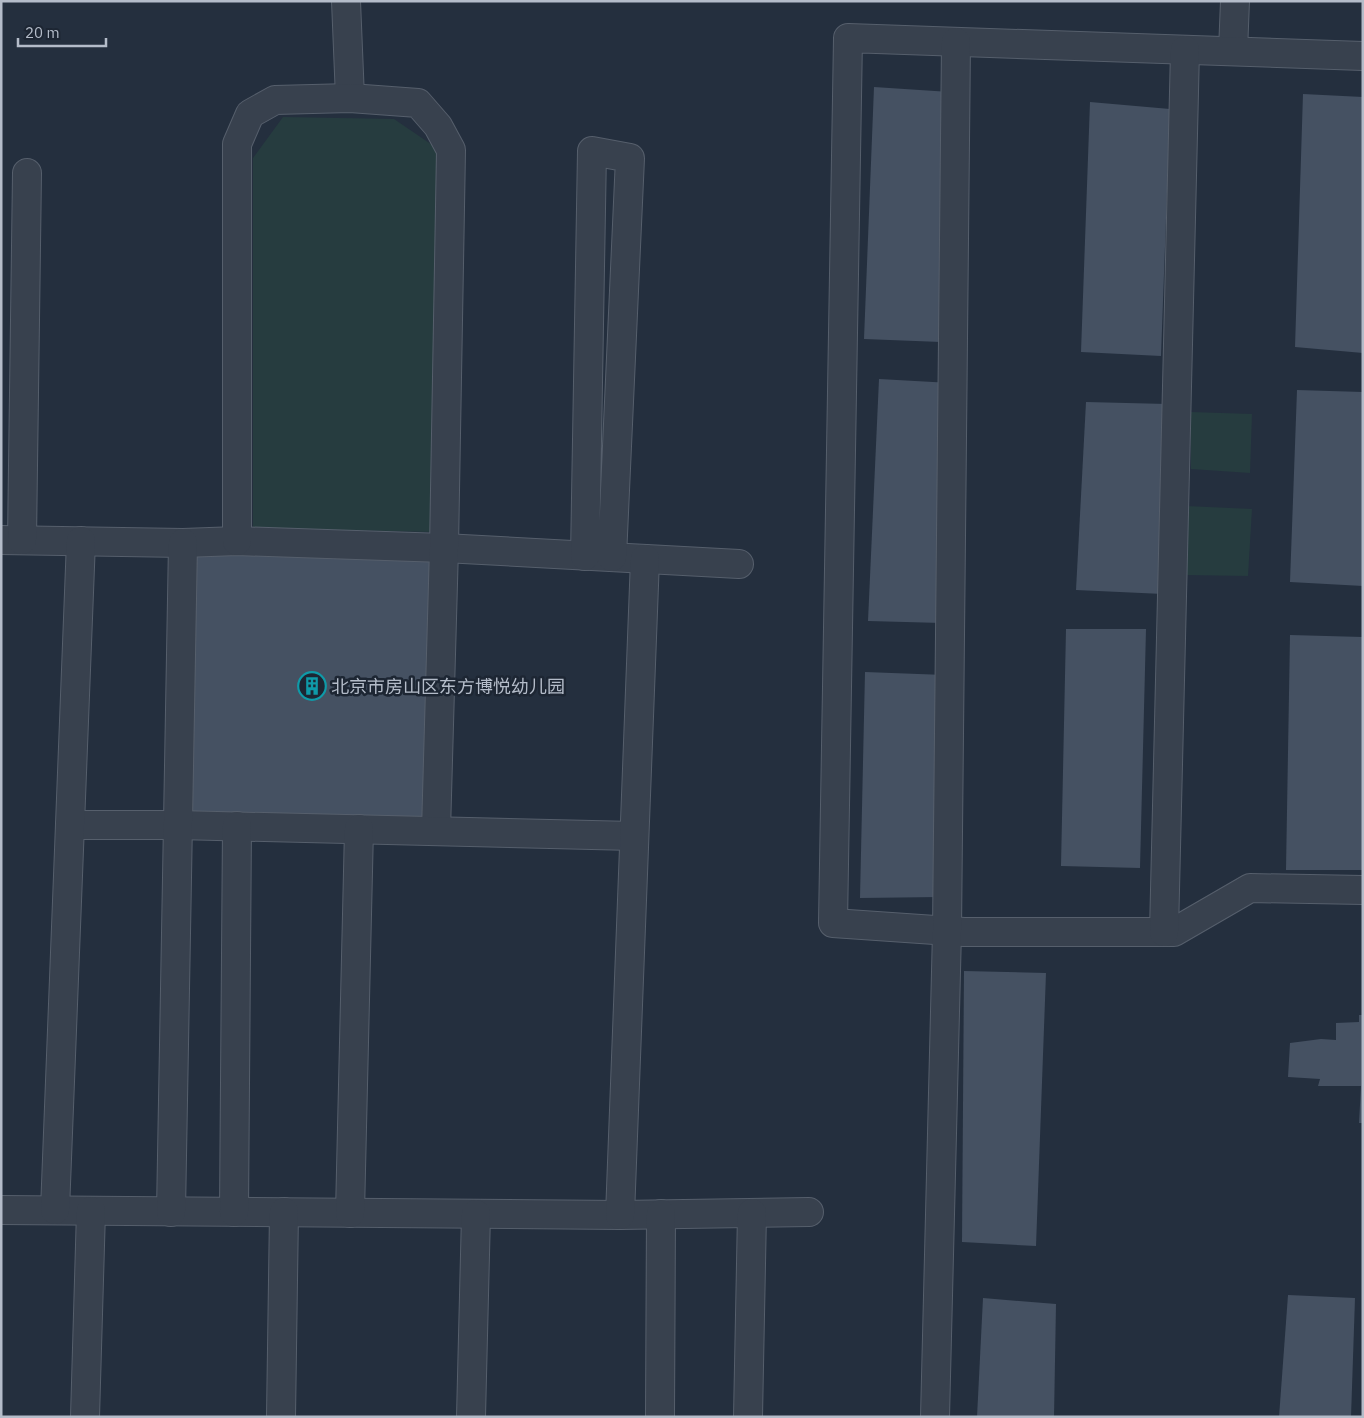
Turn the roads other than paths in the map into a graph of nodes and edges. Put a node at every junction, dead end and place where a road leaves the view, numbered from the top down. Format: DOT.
graph roads {
  1 [pos="346,1"];
  2 [pos="1235,1"];
  3 [pos="956,42"];
  4 [pos="1185,50"];
  5 [pos="1233,51"];
  6 [pos="1363,56"];
  7 [pos="350,98"];
  8 [pos="27,173"];
  9 [pos="12,540"];
  10 [pos="81,541"];
  11 [pos="237,541"];
  12 [pos="184,543"];
  13 [pos="444,548"];
  14 [pos="585,556"];
  15 [pos="612,557"];
  16 [pos="645,559"];
  17 [pos="739,564"];
  18 [pos="70,825"];
  19 [pos="178,825"];
  20 [pos="237,826"];
  21 [pos="359,829"];
  22 [pos="436,831"];
  23 [pos="634,836"];
  24 [pos="1363,890"];
  25 [pos="946,931"];
  26 [pos="1164,932"];
  27 [pos="1,1210"];
  28 [pos="55,1210"];
  29 [pos="91,1211"];
  30 [pos="171,1212"];
  31 [pos="234,1212"];
  32 [pos="284,1212"];
  33 [pos="809,1212"];
  34 [pos="350,1213"];
  35 [pos="752,1213"];
  36 [pos="476,1214"];
  37 [pos="660,1214"];
  38 [pos="620,1215"];
  39 [pos="85,1417"];
  40 [pos="281,1417"];
  41 [pos="471,1417"];
  42 [pos="660,1417"];
  43 [pos="748,1417"];
  44 [pos="935,1417"];
  1 -- 7 [label="street"];
  2 -- 5 [label="street"];
  3 -- 4 [label="street"];
  3 -- 25 [label="street"];
  3 -- 25 [label="street"];
  4 -- 5 [label="street"];
  4 -- 26 [label="street"];
  5 -- 6 [label="street"];
  7 -- 11 [label="street"];
  7 -- 13 [label="street"];
  8 -- 9 [label="street"];
  9 -- 10 [label="street"];
  10 -- 12 [label="street"];
  10 -- 18 [label="street"];
  11 -- 12 [label="street"];
  11 -- 13 [label="street"];
  12 -- 19 [label="street"];
  13 -- 14 [label="street"];
  13 -- 22 [label="street"];
  14 -- 15 [label="street"];
  14 -- 15 [label="street"];
  15 -- 16 [label="street"];
  16 -- 17 [label="street"];
  16 -- 23 [label="street"];
  18 -- 19 [label="street"];
  18 -- 28 [label="street"];
  19 -- 20 [label="street"];
  19 -- 30 [label="street"];
  20 -- 21 [label="street"];
  20 -- 31 [label="street"];
  21 -- 22 [label="street"];
  21 -- 34 [label="street"];
  22 -- 23 [label="street"];
  23 -- 38 [label="street"];
  24 -- 26 [label="street"];
  25 -- 26 [label="street"];
  25 -- 44 [label="street"];
  27 -- 28 [label="street"];
  28 -- 29 [label="street"];
  29 -- 30 [label="street"];
  29 -- 39 [label="street"];
  30 -- 31 [label="street"];
  31 -- 32 [label="street"];
  32 -- 34 [label="street"];
  32 -- 40 [label="street"];
  33 -- 35 [label="street"];
  34 -- 36 [label="street"];
  35 -- 37 [label="street"];
  35 -- 43 [label="street"];
  36 -- 38 [label="street"];
  36 -- 41 [label="street"];
  37 -- 38 [label="street"];
  37 -- 42 [label="street"];
}
